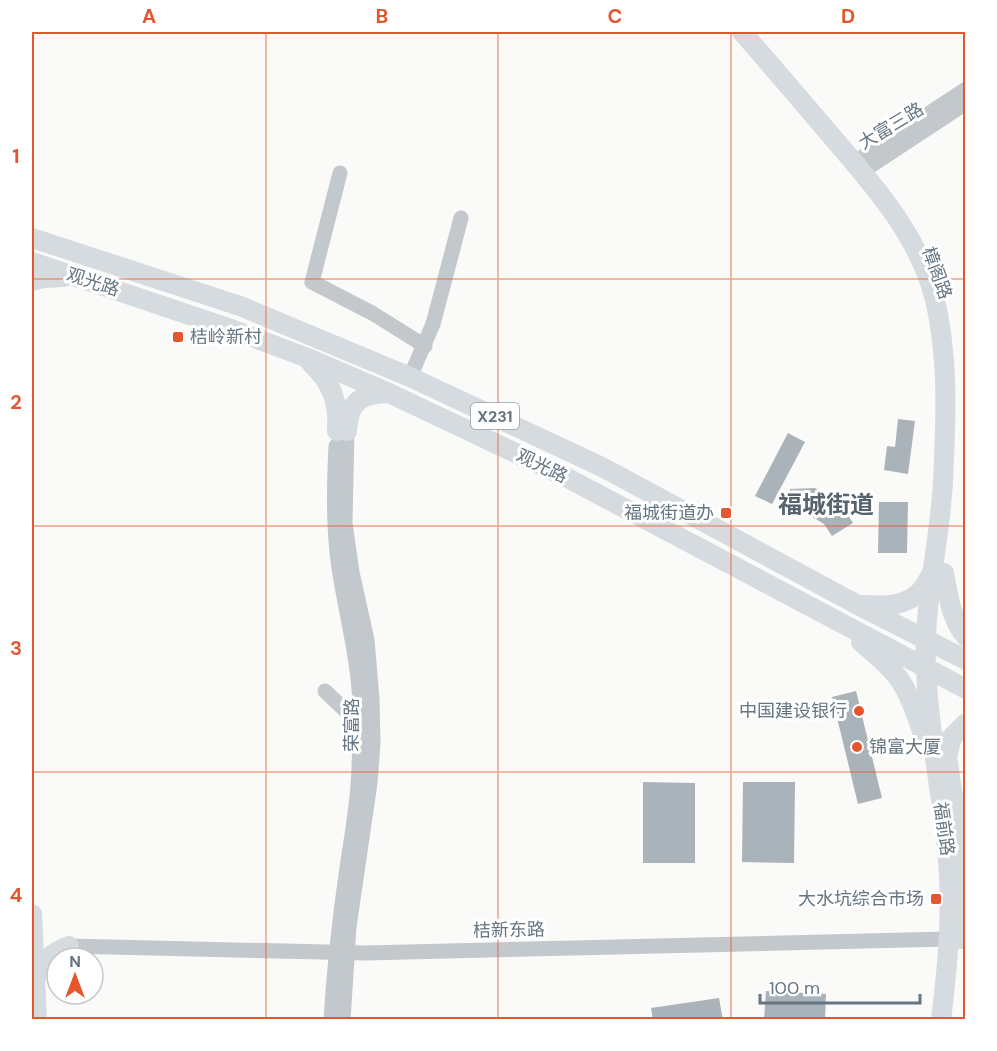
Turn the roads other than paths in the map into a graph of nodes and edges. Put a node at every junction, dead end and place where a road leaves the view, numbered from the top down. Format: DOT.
graph roads {
  1 [pos="742,32"];
  2 [pos="758,32"];
  3 [pos="966,89"];
  4 [pos="966,103"];
  5 [pos="865,162"];
  6 [pos="340,173"];
  7 [pos="461,218"];
  8 [pos="32,238"];
  9 [pos="32,262"];
  10 [pos="80,278"];
  11 [pos="32,281"];
  12 [pos="425,345"];
  13 [pos="305,357"];
  14 [pos="410,377"];
  15 [pos="389,393"];
  16 [pos="342,431"];
  17 [pos="938,572"];
  18 [pos="856,604"];
  19 [pos="826,614"];
  20 [pos="966,637"];
  21 [pos="931,641"];
  22 [pos="966,660"];
  23 [pos="933,670"];
  24 [pos="966,689"];
  25 [pos="325,691"];
  26 [pos="366,717"];
  27 [pos="966,723"];
  28 [pos="947,757"];
  29 [pos="936,774"];
  30 [pos="32,915"];
  31 [pos="950,939"];
  32 [pos="69,946"];
  33 [pos="105,947"];
  34 [pos="341,953"];
  35 [pos="45,960"];
  36 [pos="34,982"];
  37 [pos="37,1020"];
  38 [pos="331,1020"];
  39 [pos="343,1020"];
  40 [pos="941,1020"];
  41 [pos="952,1020"];
  1 -- 5 [label="main road, 樟阁路"];
  2 -- 5 [label="main road, 樟阁路"];
  3 -- 5 [label="street, 大富三路"];
  4 -- 5 [label="street, 大富三路"];
  5 -- 17 [label="main road, 樟阁路"];
  6 -- 12 [label="street"];
  7 -- 12 [label="street"];
  8 -- 14 [label="main road, 观光路 / X231"];
  9 -- 10 [label="main road, 观光路 / X231"];
  10 -- 11 [label="main road"];
  10 -- 13 [label="main road, 观光路 / X231"];
  12 -- 14 [label="street"];
  13 -- 15 [label="main road, 观光路 / X231"];
  13 -- 16 [label="main road"];
  14 -- 18 [label="main road, 观光路 / X231"];
  15 -- 16 [label="main road"];
  15 -- 19 [label="main road, 观光路 / X231"];
  16 -- 26 [label="street, 荣富路"];
  17 -- 18 [label="main road"];
  17 -- 20 [label="main road"];
  17 -- 21 [label="main road, 樟阁路"];
  18 -- 21 [label="main road, 观光路 / X231"];
  19 -- 23 [label="main road, 观光路 / X231"];
  19 -- 29 [label="main road"];
  21 -- 22 [label="main road, 观光路 / X231"];
  21 -- 23 [label="main road, 福前路"];
  23 -- 24 [label="main road, 观光路 / X231"];
  23 -- 28 [label="main road, 福前路"];
  23 -- 29 [label="main road, 福前路"];
  25 -- 26 [label="street"];
  26 -- 34 [label="street, 荣富路"];
  27 -- 28 [label="main road"];
  28 -- 41 [label="main road, 福前路"];
  29 -- 31 [label="main road, 福前路"];
  30 -- 32 [label="main road"];
  30 -- 36 [label="main road"];
  31 -- 34 [label="street, 桔新东路"];
  31 -- 40 [label="main road, 福前路"];
  33 -- 34 [label="street, 桔新东路"];
  34 -- 38 [label="street, 荣富路"];
  34 -- 39 [label="street, 荣富路"];
  35 -- 36 [label="main road"];
  36 -- 37 [label="main road"];
}
